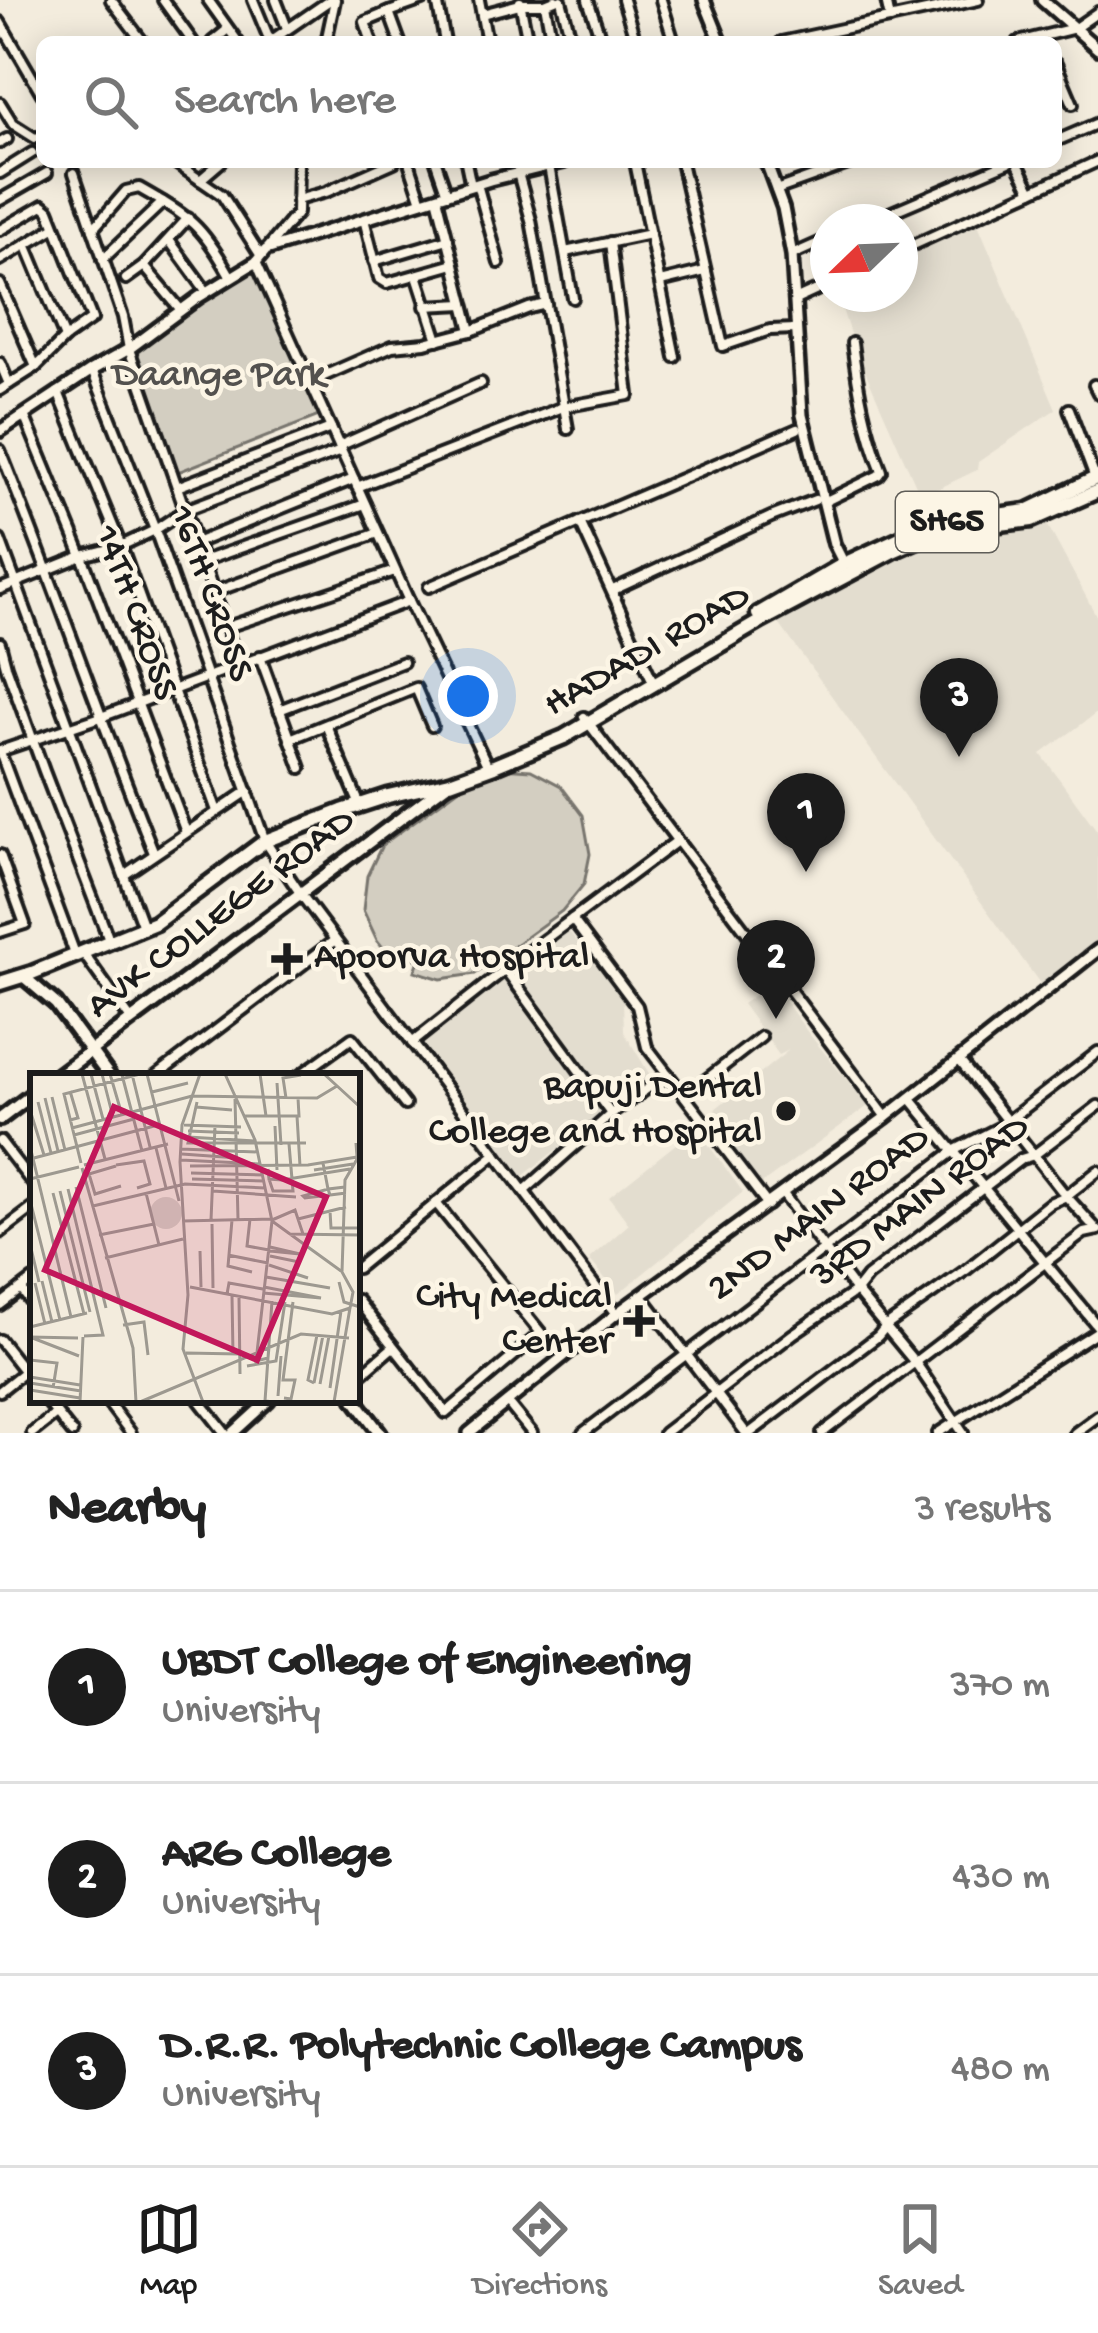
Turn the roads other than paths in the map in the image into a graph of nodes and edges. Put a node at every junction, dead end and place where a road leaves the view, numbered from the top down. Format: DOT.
graph roads {
  1 [pos="163,0"];
  2 [pos="208,0"];
  3 [pos="253,0"];
  4 [pos="276,0"];
  5 [pos="332,0"];
  6 [pos="422,0"];
  7 [pos="437,0"];
  8 [pos="479,0"];
  9 [pos="588,0"];
  10 [pos="623,0"];
  11 [pos="661,0"];
  12 [pos="704,0"];
  13 [pos="886,0"];
  14 [pos="978,0"];
  15 [pos="1042,0"];
  16 [pos="113,1"];
  17 [pos="554,1"];
  18 [pos="520,2"];
  19 [pos="311,5"];
  20 [pos="936,5"];
  21 [pos="389,12"];
  22 [pos="1098,13"];
  23 [pos="482,14"];
  24 [pos="890,19"];
  25 [pos="0,22"];
  26 [pos="287,28"];
  27 [pos="1075,28"];
  28 [pos="228,29"];
  29 [pos="139,36"];
  30 [pos="189,36"];
  31 [pos="219,36"];
  32 [pos="233,36"];
  33 [pos="268,36"];
  34 [pos="277,36"];
  35 [pos="327,36"];
  36 [pos="370,36"];
  37 [pos="398,36"];
  38 [pos="444,36"];
  39 [pos="486,36"];
  40 [pos="527,36"];
  41 [pos="552,36"];
  42 [pos="569,36"];
  43 [pos="600,36"];
  44 [pos="634,36"];
  45 [pos="672,36"];
  46 [pos="719,36"];
  47 [pos="809,36"];
  48 [pos="1053,36"];
  49 [pos="1098,50"];
  50 [pos="1062,78"];
  51 [pos="36,84"];
  52 [pos="0,103"];
  53 [pos="1073,104"];
  54 [pos="1098,123"];
  55 [pos="36,138"];
  56 [pos="1062,139"];
  57 [pos="32,153"];
  58 [pos="1098,161"];
  59 [pos="183,168"];
  60 [pos="214,168"];
  61 [pos="298,168"];
  62 [pos="380,168"];
  63 [pos="411,168"];
  64 [pos="437,168"];
  65 [pos="468,168"];
  66 [pos="549,168"];
  67 [pos="636,168"];
  68 [pos="682,168"];
  69 [pos="768,168"];
  70 [pos="837,168"];
  71 [pos="998,168"];
  72 [pos="1017,168"];
  73 [pos="524,169"];
  74 [pos="0,173"];
  75 [pos="47,173"];
  76 [pos="74,173"];
  77 [pos="200,180"];
  78 [pos="474,185"];
  79 [pos="776,190"];
  80 [pos="1031,191"];
  81 [pos="442,195"];
  82 [pos="0,200"];
  83 [pos="297,200"];
  84 [pos="422,201"];
  85 [pos="163,202"];
  86 [pos="912,204"];
  87 [pos="188,218"];
  88 [pos="364,219"];
  89 [pos="54,228"];
  90 [pos="93,229"];
  91 [pos="0,230"];
  92 [pos="650,234"];
  93 [pos="169,239"];
  94 [pos="448,239"];
  95 [pos="610,242"];
  96 [pos="918,243"];
  97 [pos="26,244"];
  98 [pos="810,247"];
  99 [pos="565,252"];
  100 [pos="792,255"];
  101 [pos="261,256"];
  102 [pos="104,259"];
  103 [pos="0,260"];
  104 [pos="374,261"];
  105 [pos="499,263"];
  106 [pos="454,264"];
  107 [pos="144,266"];
  108 [pos="706,271"];
  109 [pos="417,275"];
  110 [pos="231,277"];
  111 [pos="126,279"];
  112 [pos="660,282"];
  113 [pos="2,291"];
  114 [pos="207,292"];
  115 [pos="810,293"];
  116 [pos="573,298"];
  117 [pos="796,300"];
  118 [pos="464,304"];
  119 [pos="546,304"];
  120 [pos="425,306"];
  121 [pos="181,310"];
  122 [pos="796,328"];
  123 [pos="471,331"];
  124 [pos="64,338"];
  125 [pos="438,340"];
  126 [pos="852,344"];
  127 [pos="129,349"];
  128 [pos="675,357"];
  129 [pos="0,362"];
  130 [pos="35,368"];
  131 [pos="92,370"];
  132 [pos="310,382"];
  133 [pos="481,383"];
  134 [pos="4,387"];
  135 [pos="58,392"];
  136 [pos="563,407"];
  137 [pos="1069,409"];
  138 [pos="24,415"];
  139 [pos="331,428"];
  140 [pos="797,428"];
  141 [pos="568,429"];
  142 [pos="0,431"];
  143 [pos="340,448"];
  144 [pos="0,450"];
  145 [pos="1097,482"];
  146 [pos="355,483"];
  147 [pos="177,487"];
  148 [pos="820,501"];
  149 [pos="365,503"];
  150 [pos="185,510"];
  151 [pos="580,522"];
  152 [pos="155,530"];
  153 [pos="378,532"];
  154 [pos="0,540"];
  155 [pos="198,542"];
  156 [pos="121,546"];
  157 [pos="82,556"];
  158 [pos="203,561"];
  159 [pos="844,564"];
  160 [pos="48,569"];
  161 [pos="395,571"];
  162 [pos="17,581"];
  163 [pos="429,587"];
  164 [pos="0,589"];
  165 [pos="613,590"];
  166 [pos="214,592"];
  167 [pos="802,593"];
  168 [pos="409,601"];
  169 [pos="226,627"];
  170 [pos="0,643"];
  171 [pos="260,656"];
  172 [pos="403,662"];
  173 [pos="239,665"];
  174 [pos="208,676"];
  175 [pos="653,681"];
  176 [pos="174,690"];
  177 [pos="136,703"];
  178 [pos="279,710"];
  179 [pos="101,717"];
  180 [pos="587,720"];
  181 [pos="326,725"];
  182 [pos="432,726"];
  183 [pos="69,728"];
  184 [pos="290,739"];
  185 [pos="32,740"];
  186 [pos="0,751"];
  187 [pos="488,765"];
  188 [pos="301,768"];
  189 [pos="248,790"];
  190 [pos="422,790"];
  191 [pos="359,802"];
  192 [pos="217,811"];
  193 [pos="186,832"];
  194 [pos="265,841"];
  195 [pos="677,841"];
  196 [pos="154,853"];
  197 [pos="0,855"];
  198 [pos="124,874"];
  199 [pos="299,893"];
  200 [pos="572,919"];
  201 [pos="143,927"];
  202 [pos="0,932"];
  203 [pos="109,940"];
  204 [pos="334,940"];
  205 [pos="1098,950"];
  206 [pos="79,954"];
  207 [pos="0,965"];
  208 [pos="505,969"];
  209 [pos="22,976"];
  210 [pos="3,982"];
  211 [pos="131,1020"];
  212 [pos="761,1037"];
  213 [pos="412,1043"];
  214 [pos="90,1051"];
  215 [pos="1098,1052"];
  216 [pos="958,1060"];
  217 [pos="61,1073"];
  218 [pos="108,1073"];
  219 [pos="160,1073"];
  220 [pos="302,1073"];
  221 [pos="668,1074"];
  222 [pos="30,1096"];
  223 [pos="685,1096"];
  224 [pos="910,1098"];
  225 [pos="405,1105"];
  226 [pos="1098,1106"];
  227 [pos="610,1114"];
  228 [pos="886,1117"];
  229 [pos="0,1119"];
  230 [pos="1007,1119"];
  231 [pos="0,1141"];
  232 [pos="955,1150"];
  233 [pos="496,1154"];
  234 [pos="1034,1155"];
  235 [pos="1098,1172"];
  236 [pos="30,1180"];
  237 [pos="984,1187"];
  238 [pos="524,1191"];
  239 [pos="783,1194"];
  240 [pos="1066,1196"];
  241 [pos="436,1203"];
  242 [pos="769,1204"];
  243 [pos="30,1210"];
  244 [pos="1016,1230"];
  245 [pos="1098,1231"];
  246 [pos="0,1233"];
  247 [pos="826,1248"];
  248 [pos="1044,1263"];
  249 [pos="360,1266"];
  250 [pos="30,1282"];
  251 [pos="21,1289"];
  252 [pos="856,1291"];
  253 [pos="642,1296"];
  254 [pos="30,1301"];
  255 [pos="360,1304"];
  256 [pos="0,1305"];
  257 [pos="616,1315"];
  258 [pos="886,1326"];
  259 [pos="1098,1329"];
  260 [pos="0,1340"];
  261 [pos="393,1347"];
  262 [pos="687,1354"];
  263 [pos="913,1362"];
  264 [pos="25,1371"];
  265 [pos="360,1375"];
  266 [pos="30,1378"];
  267 [pos="0,1391"];
  268 [pos="717,1393"];
  269 [pos="507,1402"];
  270 [pos="48,1403"];
  271 [pos="108,1403"];
  272 [pos="202,1403"];
  273 [pos="265,1403"];
  274 [pos="357,1403"];
  275 [pos="56,1414"];
  276 [pos="1098,1416"];
  277 [pos="954,1421"];
  278 [pos="32,1433"];
  279 [pos="72,1433"];
  280 [pos="131,1433"];
  281 [pos="229,1433"];
  282 [pos="380,1433"];
  283 [pos="469,1433"];
  284 [pos="532,1433"];
  285 [pos="583,1433"];
  286 [pos="664,1433"];
  287 [pos="748,1433"];
  288 [pos="822,1433"];
  289 [pos="938,1433"];
  290 [pos="963,1433"];
  291 [pos="1075,1433"];
  1 -- 30 [label="street"];
  2 -- 28 [label="street"];
  3 -- 33 [label="street"];
  4 -- 26 [label="street"];
  5 -- 19 [label="street"];
  5 -- 35 [label="street"];
  6 -- 21 [label="street"];
  7 -- 38 [label="street"];
  8 -- 23 [label="street"];
  9 -- 43 [label="street"];
  10 -- 44 [label="street"];
  11 -- 45 [label="street"];
  12 -- 46 [label="street"];
  13 -- 24 [label="street"];
  14 -- 20 [label="street"];
  15 -- 27 [label="street"];
  16 -- 29 [label="street"];
  17 -- 18 [label="street"];
  17 -- 41 [label="street"];
  17 -- 42 [label="street"];
  18 -- 23 [label="street"];
  18 -- 40 [label="street"];
  19 -- 26 [label="street"];
  20 -- 24 [label="street"];
  21 -- 36 [label="street"];
  21 -- 37 [label="street"];
  22 -- 27 [label="street"];
  23 -- 39 [label="street"];
  24 -- 47 [label="street"];
  25 -- 51 [label="street"];
  26 -- 34 [label="street"];
  27 -- 48 [label="street"];
  27 -- 49 [label="street"];
  28 -- 31 [label="street"];
  28 -- 32 [label="street"];
  50 -- 53 [label="street"];
  52 -- 55 [label="street"];
  54 -- 56 [label="street"];
  57 -- 74 [label="street"];
  58 -- 80 [label="street"];
  59 -- 77 [label="street"];
  60 -- 77 [label="street"];
  61 -- 83 [label="street"];
  62 -- 83 [label="street"];
  63 -- 84 [label="street"];
  64 -- 81 [label="street"];
  65 -- 78 [label="street"];
  66 -- 99 [label="street"];
  67 -- 92 [label="street"];
  68 -- 108 [label="street"];
  69 -- 79 [label="street"];
  70 -- 79 [label="street"];
  71 -- 86 [label="street"];
  72 -- 80 [label="street"];
  73 -- 78 [label="street"];
  73 -- 119 [label="street"];
  75 -- 82 [label="street"];
  76 -- 90 [label="street"];
  77 -- 101 [label="street"];
  78 -- 81 [label="street"];
  78 -- 105 [label="street"];
  79 -- 100 [label="street"];
  80 -- 96 [label="street"];
  81 -- 84 [label="street"];
  81 -- 94 [label="street"];
  83 -- 101 [label="street"];
  84 -- 88 [label="street"];
  85 -- 87 [label="street"];
  85 -- 90 [label="street"];
  85 -- 102 [label="street"];
  87 -- 93 [label="street"];
  87 -- 110 [label="street"];
  88 -- 101 [label="street"];
  88 -- 104 [label="street"];
  89 -- 91 [label="street"];
  89 -- 97 [label="street"];
  89 -- 124 [label="street"];
  90 -- 102 [label="street"];
  92 -- 95 [label="street"];
  92 -- 112 [label="street"];
  93 -- 107 [label="street"];
  93 -- 114 [label="street"];
  94 -- 104 [label="street"];
  94 -- 106 [label="street"];
  95 -- 99 [label="street"];
  95 -- 136 [label="street"];
  97 -- 103 [label="street"];
  97 -- 124 [label="street"];
  98 -- 100 [label="street"];
  99 -- 116 [label="street"];
  100 -- 117 [label="street"];
  101 -- 110 [label="street"];
  101 -- 132 [label="street"];
  102 -- 127 [label="street"];
  104 -- 109 [label="street"];
  106 -- 109 [label="street"];
  106 -- 118 [label="street"];
  107 -- 111 [label="street"];
  107 -- 121 [label="street"];
  108 -- 112 [label="street"];
  108 -- 122 [label="street"];
  109 -- 120 [label="street"];
  110 -- 114 [label="street"];
  112 -- 128 [label="street"];
  113 -- 130 [label="street"];
  114 -- 121 [label="street"];
  115 -- 117 [label="street"];
  117 -- 122 [label="street"];
  118 -- 120 [label="street"];
  118 -- 123 [label="street"];
  119 -- 123 [label="street"];
  119 -- 136 [label="street"];
  120 -- 125 [label="street"];
  121 -- 127 [label="street"];
  122 -- 148 [label="street"];
  123 -- 125 [label="street"];
  124 -- 130 [label="street"];
  125 -- 132 [label="street"];
  126 -- 148 [label="street"];
  127 -- 131 [label="street"];
  127 -- 147 [label="street"];
  129 -- 134 [label="street"];
  130 -- 134 [label="street"];
  131 -- 135 [label="street"];
  131 -- 152 [label="street, 16TH CROSS"];
  132 -- 139 [label="street"];
  133 -- 143 [label="street"];
  135 -- 138 [label="street"];
  135 -- 156 [label="street"];
  136 -- 141 [label="street"];
  136 -- 146 [label="street"];
  137 -- 145 [label="street"];
  138 -- 142 [label="street"];
  138 -- 157 [label="street, 14TH CROSS"];
  139 -- 143 [label="street"];
  139 -- 147 [label="street"];
  140 -- 151 [label="street"];
  143 -- 146 [label="street"];
  143 -- 150 [label="street"];
  144 -- 160 [label="street"];
  145 -- 159 [label="main road, HADADI ROAD / SH65"];
  145 -- 167 [label="main road"];
  146 -- 149 [label="street"];
  146 -- 155 [label="street"];
  147 -- 150 [label="street"];
  148 -- 159 [label="street"];
  148 -- 165 [label="street"];
  149 -- 153 [label="street"];
  149 -- 158 [label="street"];
  150 -- 152 [label="street"];
  150 -- 155 [label="street"];
  151 -- 163 [label="street"];
  151 -- 165 [label="street"];
  152 -- 156 [label="street"];
  152 -- 174 [label="street, 16TH CROSS"];
  153 -- 161 [label="street"];
  153 -- 166 [label="street"];
  154 -- 162 [label="street"];
  155 -- 158 [label="street"];
  156 -- 157 [label="street"];
  156 -- 176 [label="street"];
  157 -- 160 [label="street"];
  157 -- 177 [label="street, 14TH CROSS"];
  158 -- 166 [label="street"];
  159 -- 167 [label="main road, HADADI ROAD / SH65"];
  160 -- 162 [label="street"];
  160 -- 179 [label="street"];
  161 -- 168 [label="street"];
  161 -- 169 [label="street"];
  162 -- 164 [label="street"];
  162 -- 183 [label="street"];
  165 -- 175 [label="street"];
  166 -- 169 [label="street"];
  167 -- 175 [label="main road, HADADI ROAD"];
  168 -- 171 [label="street"];
  168 -- 187 [label="street"];
  169 -- 173 [label="street"];
  170 -- 185 [label="street"];
  171 -- 173 [label="street"];
  171 -- 178 [label="street"];
  172 -- 178 [label="street"];
  173 -- 174 [label="street"];
  174 -- 176 [label="street"];
  174 -- 189 [label="street, 16TH CROSS"];
  175 -- 180 [label="main road, HADADI ROAD"];
  176 -- 177 [label="street"];
  176 -- 192 [label="street"];
  177 -- 179 [label="street"];
  177 -- 193 [label="street, 14TH CROSS"];
  178 -- 184 [label="street"];
  179 -- 183 [label="street"];
  179 -- 196 [label="street"];
  180 -- 187 [label="main road, HADADI ROAD"];
  180 -- 195 [label="street"];
  181 -- 182 [label="street"];
  181 -- 184 [label="street"];
  181 -- 191 [label="street"];
  183 -- 185 [label="street"];
  183 -- 198 [label="street"];
  184 -- 188 [label="street"];
  185 -- 186 [label="street"];
  185 -- 203 [label="street"];
  186 -- 206 [label="street"];
  187 -- 190 [label="main road"];
  187 -- 190 [label="main road, HADADI ROAD"];
  189 -- 192 [label="street"];
  189 -- 194 [label="street, 16TH CROSS"];
  190 -- 191 [label="main road, HADADI ROAD"];
  190 -- 199 [label="main road, AVK COLLEGE ROAD"];
  191 -- 194 [label="main road, HADADI ROAD"];
  192 -- 193 [label="street"];
  193 -- 196 [label="street"];
  194 -- 199 [label="street, 16TH CROSS"];
  194 -- 201 [label="main road, HADADI ROAD"];
  195 -- 200 [label="street"];
  195 -- 228 [label="street"];
  196 -- 198 [label="street"];
  197 -- 202 [label="street"];
  198 -- 201 [label="street"];
  199 -- 204 [label="street, 16TH CROSS"];
  199 -- 211 [label="main road, AVK COLLEGE ROAD"];
  200 -- 208 [label="street"];
  200 -- 221 [label="street"];
  201 -- 203 [label="main road, HADADI ROAD"];
  203 -- 206 [label="main road, HADADI ROAD"];
  204 -- 213 [label="street, 16TH CROSS"];
  204 -- 219 [label="street"];
  205 -- 216 [label="street"];
  206 -- 209 [label="main road, HADADI ROAD"];
  206 -- 211 [label="street"];
  207 -- 210 [label="street"];
  208 -- 213 [label="street"];
  208 -- 227 [label="street"];
  209 -- 210 [label="main road, HADADI ROAD"];
  209 -- 214 [label="main road"];
  211 -- 214 [label="main road, AVK COLLEGE ROAD"];
  212 -- 223 [label="street"];
  213 -- 233 [label="street, 16TH CROSS"];
  214 -- 217 [label="main road, AVK COLLEGE ROAD"];
  214 -- 218 [label="main road"];
  215 -- 230 [label="street, 2ND MAIN ROAD"];
  216 -- 224 [label="street"];
  216 -- 230 [label="street"];
  220 -- 225 [label="street"];
  221 -- 223 [label="street"];
  221 -- 227 [label="street"];
  222 -- 229 [label="main road"];
  223 -- 242 [label="street"];
  224 -- 228 [label="street"];
  224 -- 232 [label="street"];
  226 -- 234 [label="street, 3RD MAIN ROAD"];
  227 -- 238 [label="street"];
  228 -- 239 [label="street"];
  230 -- 232 [label="street, 2ND MAIN ROAD"];
  230 -- 234 [label="street"];
  231 -- 236 [label="street"];
  232 -- 237 [label="street"];
  232 -- 247 [label="street, 2ND MAIN ROAD"];
  233 -- 238 [label="street, 16TH CROSS"];
  233 -- 241 [label="street"];
  234 -- 237 [label="street, 3RD MAIN ROAD"];
  234 -- 240 [label="street"];
  235 -- 240 [label="street"];
  237 -- 244 [label="street"];
  237 -- 252 [label="street, 3RD MAIN ROAD"];
  238 -- 257 [label="street, 16TH CROSS"];
  239 -- 242 [label="street"];
  239 -- 247 [label="street"];
  240 -- 244 [label="street"];
  240 -- 245 [label="street"];
  241 -- 249 [label="street"];
  241 -- 261 [label="street"];
  242 -- 253 [label="street"];
  243 -- 246 [label="street"];
  244 -- 248 [label="street"];
  244 -- 258 [label="street"];
  245 -- 248 [label="street"];
  247 -- 252 [label="street"];
  247 -- 262 [label="street, 2ND MAIN ROAD"];
  248 -- 259 [label="street"];
  248 -- 263 [label="street"];
  250 -- 251 [label="street"];
  251 -- 254 [label="street"];
  251 -- 256 [label="street"];
  252 -- 258 [label="street"];
  252 -- 268 [label="street, 3RD MAIN ROAD"];
  253 -- 257 [label="street"];
  253 -- 262 [label="street"];
  255 -- 261 [label="street"];
  257 -- 269 [label="street"];
  258 -- 263 [label="street"];
  258 -- 287 [label="street"];
  259 -- 277 [label="street"];
  260 -- 264 [label="street"];
  261 -- 265 [label="street"];
  262 -- 268 [label="street"];
  262 -- 285 [label="street, 2ND MAIN ROAD"];
  263 -- 277 [label="street"];
  263 -- 288 [label="street"];
  264 -- 266 [label="street"];
  264 -- 267 [label="street"];
  268 -- 286 [label="street, 3RD MAIN ROAD"];
  268 -- 287 [label="street"];
  269 -- 283 [label="street"];
  269 -- 284 [label="street"];
  270 -- 275 [label="street"];
  271 -- 280 [label="street"];
  272 -- 281 [label="street"];
  273 -- 281 [label="street"];
  274 -- 282 [label="main road"];
  275 -- 278 [label="street"];
  275 -- 279 [label="street"];
  276 -- 291 [label="street"];
  277 -- 289 [label="street"];
  277 -- 290 [label="street"];
}
